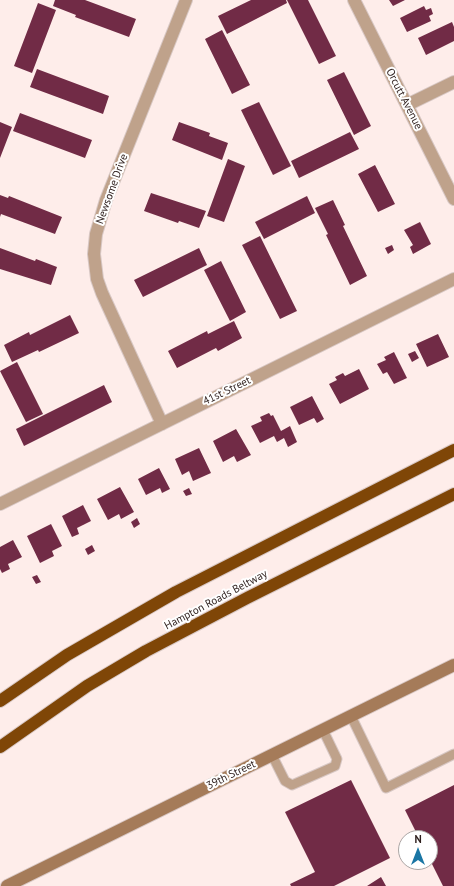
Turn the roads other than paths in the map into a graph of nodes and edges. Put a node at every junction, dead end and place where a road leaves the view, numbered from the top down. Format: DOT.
graph roads {
  1 [pos="186,0"];
  2 [pos="354,0"];
  3 [pos="454,82"];
  4 [pos="407,105"];
  5 [pos="454,199"];
  6 [pos="454,279"];
  7 [pos="162,424"];
  8 [pos="454,448"];
  9 [pos="453,495"];
  10 [pos="0,504"];
  11 [pos="454,665"];
  12 [pos="0,701"];
  13 [pos="351,716"];
  14 [pos="322,730"];
  15 [pos="0,747"];
  16 [pos="454,754"];
  17 [pos="272,755"];
  18 [pos="7,886"];
  1 -- 7 [label="street, Newsome Drive"];
  2 -- 4 [label="street, Orcutt Avenue"];
  3 -- 4 [label="street"];
  4 -- 5 [label="street, Orcutt Avenue"];
  6 -- 7 [label="street, 41st Street"];
  7 -- 10 [label="street, 41st Street"];
  8 -- 12 [label="highway"];
  9 -- 15 [label="highway, Hampton Roads Beltway"];
  11 -- 13 [label="main road, 39th Street"];
  13 -- 14 [label="main road, 39th Street"];
  13 -- 16 [label="lane"];
  14 -- 17 [label="main road, 39th Street"];
  14 -- 17 [label="lane"];
  17 -- 18 [label="main road, 39th Street"];
}
